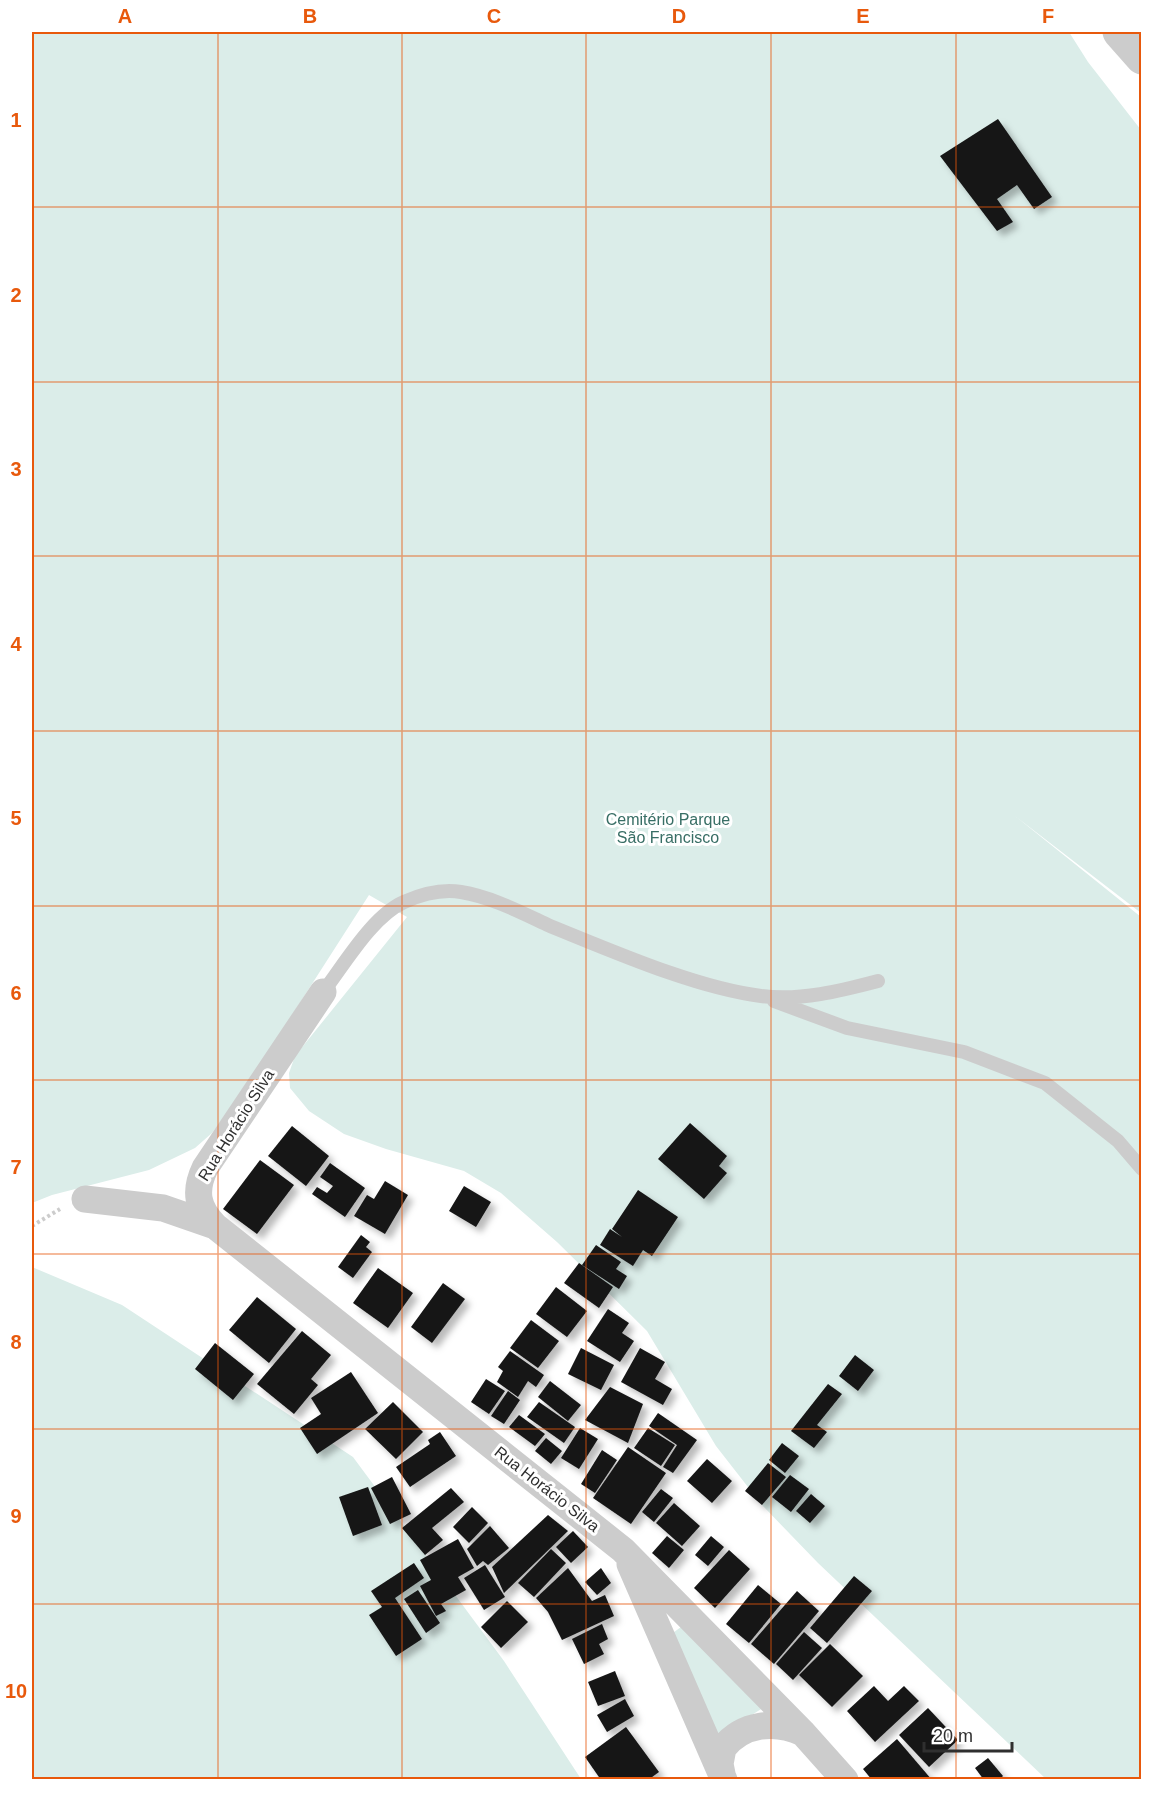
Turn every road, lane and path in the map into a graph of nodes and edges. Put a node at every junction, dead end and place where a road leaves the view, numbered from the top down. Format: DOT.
graph roads {
  1 [pos="1119,32"];
  2 [pos="1142,58"];
  3 [pos="878,981"];
  4 [pos="322,992"];
  5 [pos="761,996"];
  6 [pos="1142,1169"];
  7 [pos="201,1176"];
  8 [pos="215,1226"];
  9 [pos="624,1550"];
  10 [pos="803,1732"];
  11 [pos="724,1778"];
  12 [pos="845,1779"];
  1 -- 2 [label="street"];
  3 -- 5 [label="lane, Rua Horácio Silva"];
  4 -- 5 [label="lane, Rua Horácio Silva"];
  4 -- 7 [label="street, Rua Horácio Silva"];
  5 -- 6 [label="lane"];
  7 -- 8 [label="street, Rua Horácio Silva"];
  7 -- 8 [label="street"];
  8 -- 9 [label="street, Rua Horácio Silva"];
  9 -- 10 [label="street, Rua Horácio Silva"];
  9 -- 11 [label="street"];
  10 -- 11 [label="street"];
  10 -- 12 [label="street, Rua Horácio Silva"];
}
